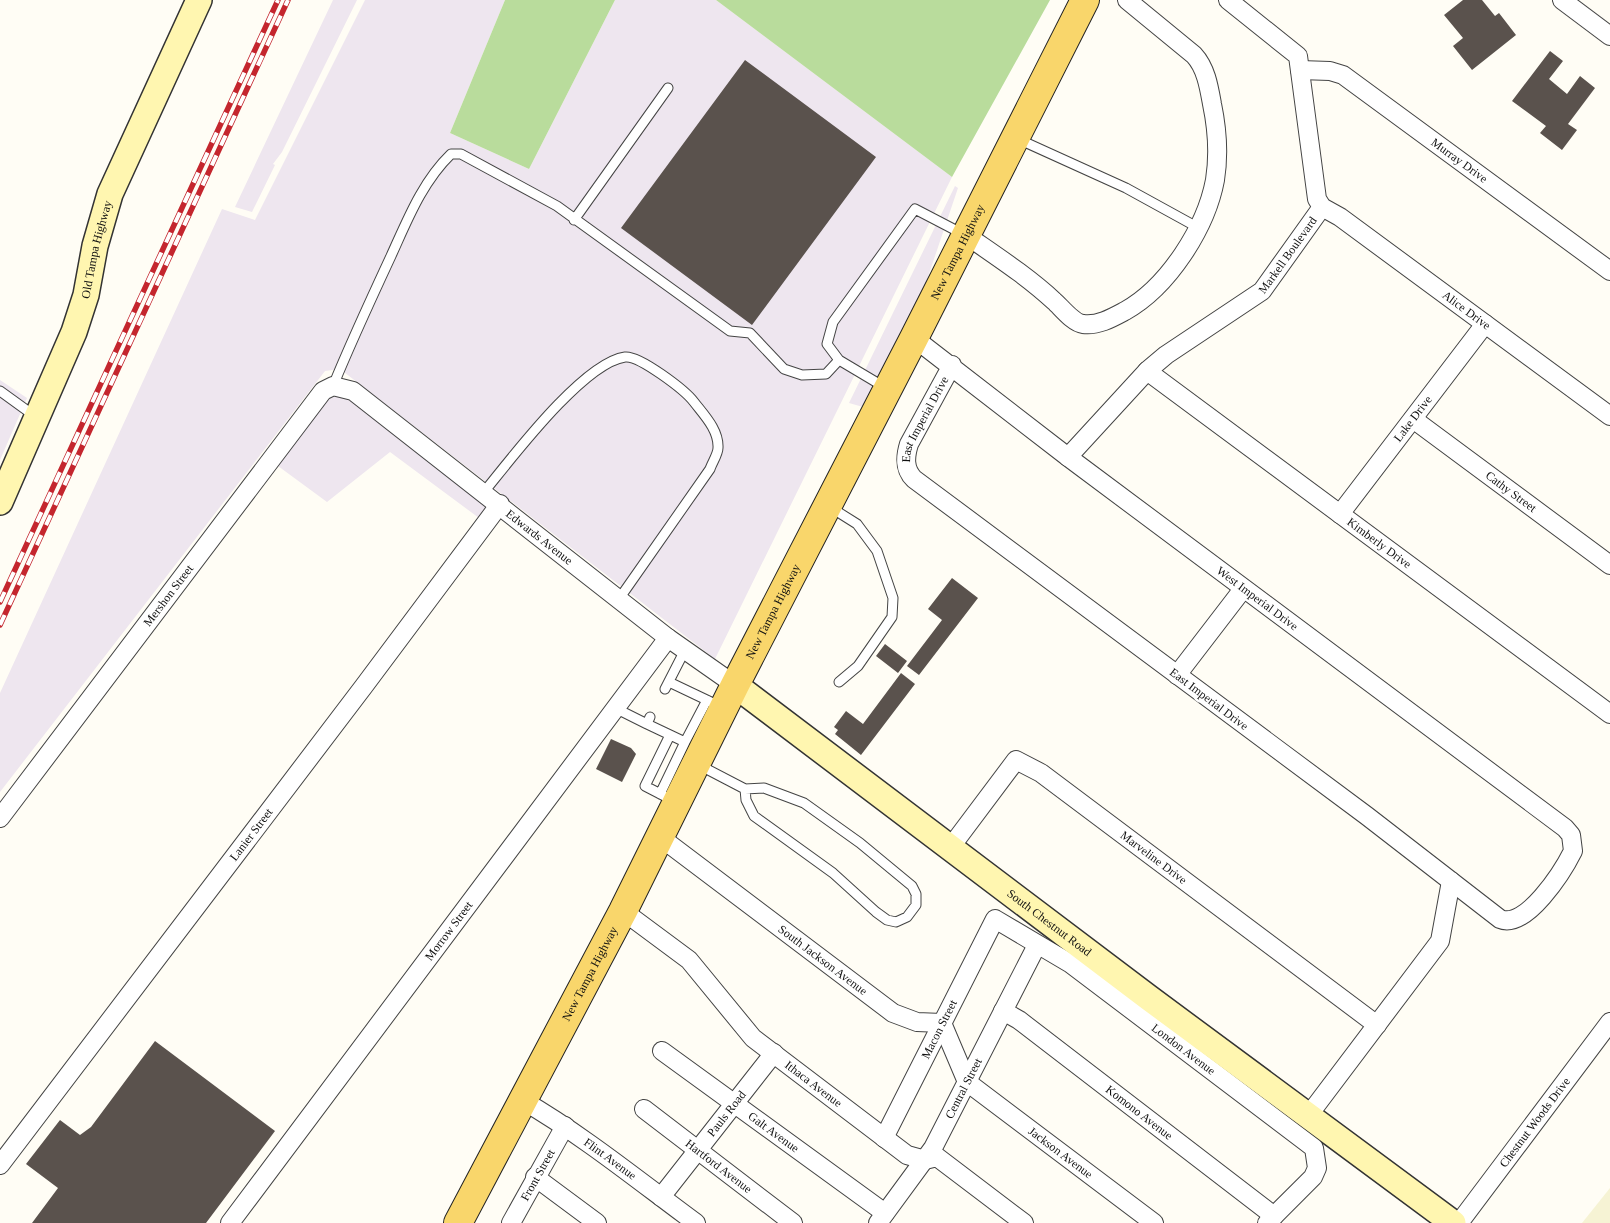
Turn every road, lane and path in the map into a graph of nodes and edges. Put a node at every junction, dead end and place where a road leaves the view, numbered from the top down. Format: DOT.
graph roads {
  1 [pos="199,0"];
  2 [pos="1085,0"];
  3 [pos="1127,0"];
  4 [pos="1228,0"];
  5 [pos="1562,0"];
  6 [pos="1610,36"];
  7 [pos="1300,70"];
  8 [pos="668,88"];
  9 [pos="1015,138"];
  10 [pos="1322,207"];
  11 [pos="574,220"];
  12 [pos="1197,227"];
  13 [pos="966,235"];
  14 [pos="1610,271"];
  15 [pos="1485,324"];
  16 [pos="914,338"];
  17 [pos="839,360"];
  18 [pos="952,365"];
  19 [pos="1147,371"];
  20 [pos="338,387"];
  21 [pos="888,389"];
  22 [pos="0,391"];
  23 [pos="1610,416"];
  24 [pos="36,417"];
  25 [pos="1413,419"];
  26 [pos="1068,457"];
  27 [pos="484,492"];
  28 [pos="0,502"];
  29 [pos="500,504"];
  30 [pos="828,506"];
  31 [pos="1340,514"];
  32 [pos="1610,565"];
  33 [pos="1244,589"];
  34 [pos="619,599"];
  35 [pos="668,638"];
  36 [pos="685,650"];
  37 [pos="1177,674"];
  38 [pos="839,682"];
  39 [pos="722,698"];
  40 [pos="616,708"];
  41 [pos="1610,714"];
  42 [pos="670,735"];
  43 [pos="691,753"];
  44 [pos="745,789"];
  45 [pos="668,798"];
  46 [pos="0,818"];
  47 [pos="1565,828"];
  48 [pos="660,837"];
  49 [pos="950,848"];
  50 [pos="1452,881"];
  51 [pos="623,911"];
  52 [pos="995,919"];
  53 [pos="1037,945"];
  54 [pos="1003,1011"];
  55 [pos="1610,1022"];
  56 [pos="942,1023"];
  57 [pos="1377,1025"];
  58 [pos="662,1051"];
  59 [pos="774,1053"];
  60 [pos="968,1082"];
  61 [pos="522,1100"];
  62 [pos="737,1103"];
  63 [pos="644,1109"];
  64 [pos="1308,1116"];
  65 [pos="565,1126"];
  66 [pos="884,1138"];
  67 [pos="698,1150"];
  68 [pos="2,1157"];
  69 [pos="924,1160"];
  70 [pos="535,1177"];
  71 [pos="661,1197"];
  72 [pos="882,1218"];
  73 [pos="1270,1219"];
  74 [pos="230,1223"];
  75 [pos="458,1223"];
  76 [pos="511,1223"];
  77 [pos="597,1223"];
  78 [pos="696,1223"];
  79 [pos="794,1223"];
  80 [pos="1024,1223"];
  81 [pos="1154,1223"];
  82 [pos="1453,1223"];
  83 [pos="1459,1223"];
  1 -- 24 [label="street, Old Tampa Highway"];
  2 -- 9 [label="main road, New Tampa Highway"];
  3 -- 12 [label="street"];
  4 -- 7 [label="street, Markell Boulevard"];
  5 -- 6 [label="street"];
  7 -- 10 [label="street, Markell Boulevard"];
  7 -- 14 [label="street, Murray Drive"];
  8 -- 11 [label="lane"];
  9 -- 12 [label="lane"];
  9 -- 13 [label="main road, New Tampa Highway"];
  10 -- 15 [label="street, Alice Drive"];
  10 -- 19 [label="street, Markell Boulevard"];
  11 -- 17 [label="lane"];
  11 -- 20 [label="lane"];
  12 -- 13 [label="street"];
  13 -- 16 [label="main road, New Tampa Highway"];
  13 -- 17 [label="lane"];
  15 -- 23 [label="street, Alice Drive"];
  15 -- 25 [label="street, Lake Drive"];
  16 -- 18 [label="street, West Imperial Drive"];
  16 -- 21 [label="main road, New Tampa Highway"];
  17 -- 21 [label="lane"];
  18 -- 26 [label="street, West Imperial Drive"];
  18 -- 37 [label="street, East Imperial Drive"];
  19 -- 26 [label="street, Markell Boulevard"];
  19 -- 31 [label="street, Kimberly Drive"];
  20 -- 27 [label="street, Edwards Avenue"];
  20 -- 46 [label="street, Mershon Street"];
  21 -- 30 [label="main road, New Tampa Highway"];
  22 -- 24 [label="lane"];
  24 -- 28 [label="street, Old Tampa Highway"];
  25 -- 31 [label="street, Lake Drive"];
  25 -- 32 [label="street, Cathy Street"];
  26 -- 33 [label="street, West Imperial Drive"];
  27 -- 29 [label="street, Edwards Avenue"];
  27 -- 34 [label="lane"];
  29 -- 34 [label="street, Edwards Avenue"];
  29 -- 68 [label="street, Lanier Street"];
  30 -- 38 [label="lane"];
  30 -- 39 [label="main road, New Tampa Highway"];
  31 -- 41 [label="street, Kimberly Drive"];
  33 -- 37 [label="street"];
  33 -- 47 [label="street, West Imperial Drive"];
  34 -- 35 [label="street, Edwards Avenue"];
  35 -- 36 [label="street, Edwards Avenue"];
  35 -- 40 [label="street, Morrow Street"];
  36 -- 39 [label="street, Edwards Avenue"];
  36 -- 39 [label="lane"];
  37 -- 50 [label="street, East Imperial Drive"];
  39 -- 43 [label="main road, New Tampa Highway"];
  39 -- 49 [label="street, South Chestnut Road"];
  40 -- 42 [label="lane"];
  40 -- 74 [label="street, Morrow Street"];
  42 -- 43 [label="lane"];
  42 -- 45 [label="lane"];
  43 -- 44 [label="lane"];
  43 -- 45 [label="main road, New Tampa Highway"];
  44 -- 44 [label="lane"];
  45 -- 48 [label="main road, New Tampa Highway"];
  47 -- 50 [label="street, East Imperial Drive"];
  48 -- 51 [label="main road, New Tampa Highway"];
  48 -- 56 [label="street, South Jackson Avenue"];
  49 -- 57 [label="street, Marveline Drive"];
  49 -- 64 [label="street, South Chestnut Road"];
  50 -- 57 [label="street"];
  51 -- 59 [label="street, Ithaca Avenue"];
  51 -- 61 [label="main road, New Tampa Highway"];
  52 -- 53 [label="street, London Avenue"];
  52 -- 56 [label="street, Macon Street"];
  53 -- 54 [label="street, Central Street"];
  53 -- 73 [label="street, London Avenue"];
  54 -- 60 [label="street, Central Street"];
  54 -- 73 [label="street, Komono Avenue"];
  55 -- 83 [label="street, Chestnut Woods Drive"];
  56 -- 60 [label="street"];
  56 -- 66 [label="street, Macon Street"];
  57 -- 64 [label="street"];
  58 -- 62 [label="street, Galt Avenue"];
  59 -- 62 [label="street, Pauls Road"];
  59 -- 66 [label="street, Ithaca Avenue"];
  60 -- 69 [label="street, Central Street"];
  60 -- 81 [label="street, Jackson Avenue"];
  61 -- 65 [label="street, Flint Avenue"];
  61 -- 75 [label="main road, New Tampa Highway"];
  62 -- 67 [label="street, Pauls Road"];
  62 -- 72 [label="street, Galt Avenue"];
  63 -- 67 [label="street, Hartford Avenue"];
  64 -- 82 [label="street, South Chestnut Road"];
  65 -- 70 [label="street, Front Street"];
  65 -- 71 [label="street, Flint Avenue"];
  66 -- 69 [label="street, Ithaca Avenue"];
  67 -- 71 [label="street, Pauls Road"];
  67 -- 79 [label="street, Hartford Avenue"];
  69 -- 72 [label="street, Central Street"];
  69 -- 80 [label="street, Ithaca Avenue"];
  70 -- 76 [label="street, Front Street"];
  70 -- 77 [label="street"];
  71 -- 78 [label="street, Flint Avenue"];
}
